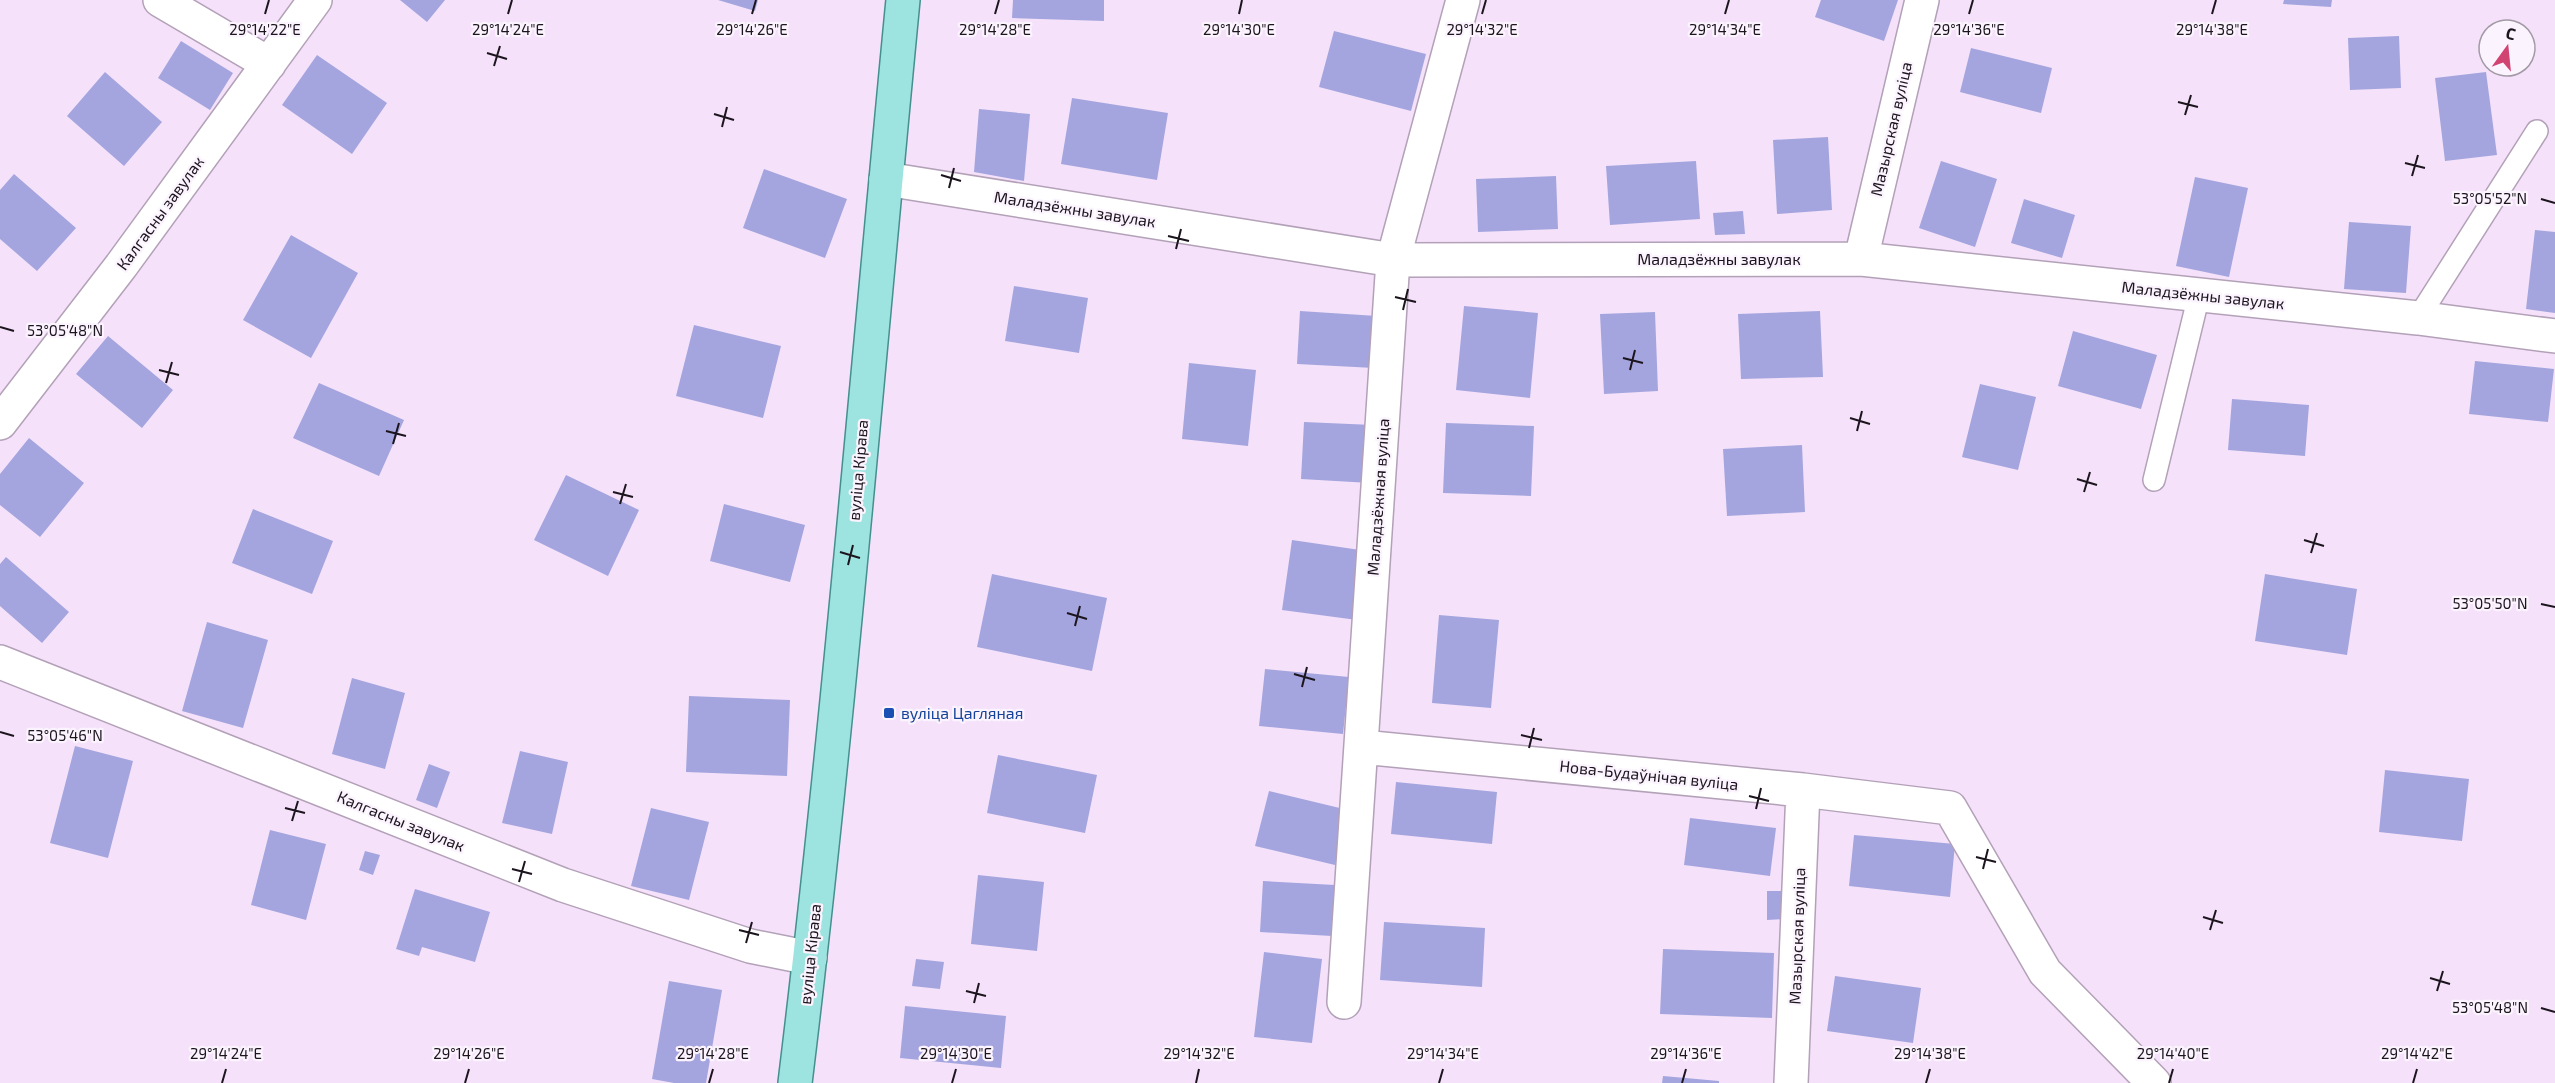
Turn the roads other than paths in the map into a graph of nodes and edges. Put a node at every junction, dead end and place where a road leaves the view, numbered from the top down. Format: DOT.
graph roads {
  1 [pos="160,0"];
  2 [pos="315,0"];
  3 [pos="903,0"];
  4 [pos="1463,0"];
  5 [pos="1922,0"];
  6 [pos="269,64"];
  7 [pos="2537,131"];
  8 [pos="886,179"];
  9 [pos="1861,259"];
  10 [pos="1393,260"];
  11 [pos="2199,295"];
  12 [pos="2418,318"];
  13 [pos="2555,336"];
  14 [pos="0,423"];
  15 [pos="2154,480"];
  16 [pos="0,662"];
  17 [pos="1362,747"];
  18 [pos="1803,790"];
  19 [pos="810,958"];
  20 [pos="1344,1002"];
  21 [pos="795,1083"];
  22 [pos="1791,1083"];
  23 [pos="2154,1083"];
  1 -- 6 [label="street"];
  2 -- 6 [label="street, Калгасны завулак"];
  3 -- 8 [label="main road, вуліца Кірава"];
  4 -- 10 [label="street, Маладзёжная вуліца"];
  5 -- 9 [label="street, Мазырская вуліца"];
  6 -- 14 [label="street, Калгасны завулак"];
  7 -- 12 [label="lane"];
  8 -- 10 [label="street, Маладзёжны завулак"];
  8 -- 19 [label="main road, вуліца Кірава"];
  9 -- 10 [label="street, Маладзёжны завулак"];
  9 -- 11 [label="street, Маладзёжны завулак"];
  10 -- 17 [label="street, Маладзёжная вуліца"];
  11 -- 12 [label="street, Маладзёжны завулак"];
  11 -- 15 [label="lane"];
  12 -- 13 [label="street, Маладзёжны завулак"];
  16 -- 19 [label="street, Калгасны завулак"];
  17 -- 18 [label="street, Нова-Будаўнічая вуліца"];
  17 -- 20 [label="street, Маладзёжная вуліца"];
  18 -- 22 [label="street, Мазырская вуліца"];
  18 -- 23 [label="street, Нова-Будаўнічая вуліца"];
  19 -- 21 [label="main road, вуліца Кірава"];
}
